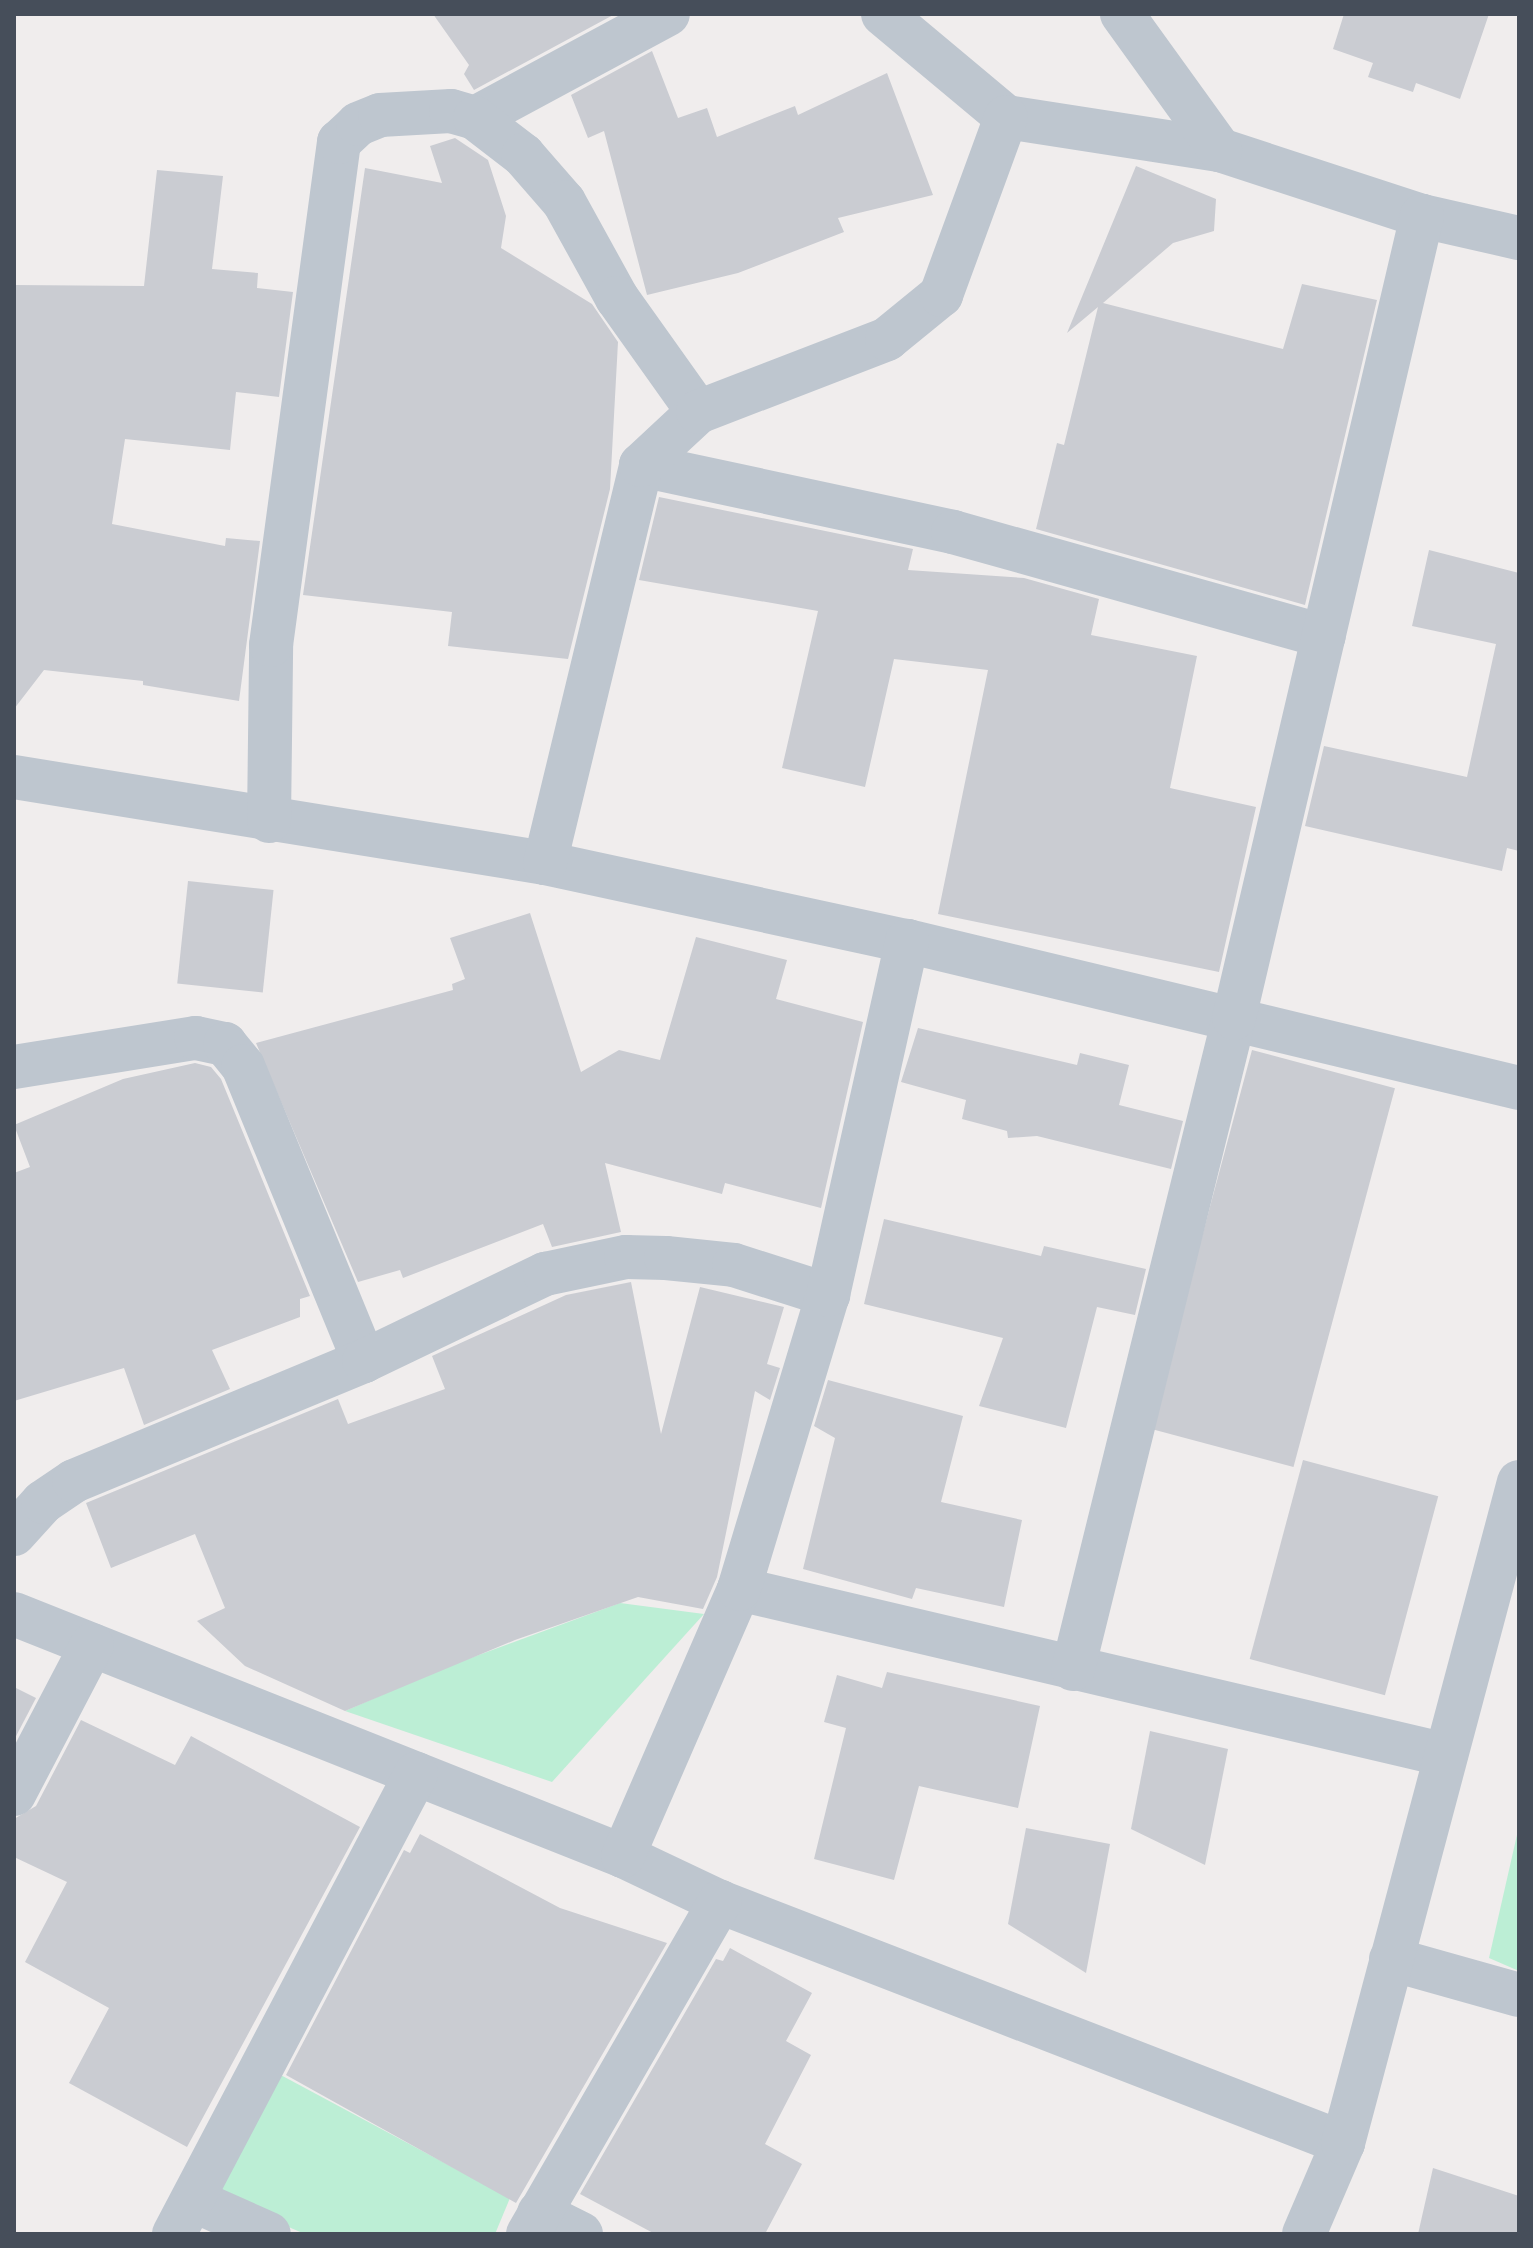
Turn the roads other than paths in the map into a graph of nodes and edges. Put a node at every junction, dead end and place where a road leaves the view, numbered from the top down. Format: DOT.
graph roads {
  1 [pos="668,14"];
  2 [pos="883,14"];
  3 [pos="1122,14"];
  4 [pos="1006,117"];
  5 [pos="475,118"];
  6 [pos="1220,150"];
  7 [pos="1422,216"];
  8 [pos="1519,238"];
  9 [pos="698,412"];
  10 [pos="641,465"];
  11 [pos="1324,636"];
  12 [pos="14,777"];
  13 [pos="269,821"];
  14 [pos="545,863"];
  15 [pos="907,941"];
  16 [pos="1234,1018"];
  17 [pos="14,1067"];
  18 [pos="1519,1088"];
  19 [pos="828,1295"];
  20 [pos="364,1361"];
  21 [pos="1519,1482"];
  22 [pos="14,1534"];
  23 [pos="739,1589"];
  24 [pos="14,1614"];
  25 [pos="92,1645"];
  26 [pos="1073,1669"];
  27 [pos="1446,1755"];
  28 [pos="416,1774"];
  29 [pos="14,1794"];
  30 [pos="623,1856"];
  31 [pos="720,1902"];
  32 [pos="1391,1959"];
  33 [pos="1519,1995"];
  34 [pos="1343,2143"];
  35 [pos="184,2217"];
  36 [pos="533,2223"];
  37 [pos="269,2234"];
  38 [pos="581,2234"];
  39 [pos="1304,2234"];
  1 -- 5 [label="street"];
  2 -- 4 [label="street"];
  3 -- 6 [label="street"];
  4 -- 6 [label="street"];
  4 -- 9 [label="street"];
  5 -- 9 [label="street"];
  5 -- 13 [label="street"];
  6 -- 7 [label="street"];
  7 -- 8 [label="street"];
  7 -- 11 [label="street"];
  9 -- 10 [label="street"];
  10 -- 11 [label="street"];
  10 -- 14 [label="street"];
  11 -- 16 [label="street"];
  12 -- 13 [label="street"];
  13 -- 14 [label="street"];
  14 -- 15 [label="street"];
  15 -- 16 [label="street"];
  15 -- 19 [label="street"];
  16 -- 18 [label="street"];
  16 -- 26 [label="street"];
  17 -- 20 [label="street"];
  19 -- 20 [label="street"];
  19 -- 23 [label="street"];
  20 -- 22 [label="street"];
  21 -- 27 [label="street"];
  23 -- 26 [label="street"];
  23 -- 30 [label="street"];
  24 -- 25 [label="street"];
  25 -- 28 [label="street"];
  25 -- 29 [label="street"];
  26 -- 27 [label="street"];
  27 -- 32 [label="street"];
  28 -- 30 [label="street"];
  28 -- 35 [label="street"];
  30 -- 31 [label="street"];
  31 -- 34 [label="street"];
  31 -- 36 [label="street"];
  32 -- 33 [label="street"];
  32 -- 34 [label="street"];
  34 -- 39 [label="street"];
  35 -- 37 [label="street"];
  36 -- 38 [label="street"];
}
